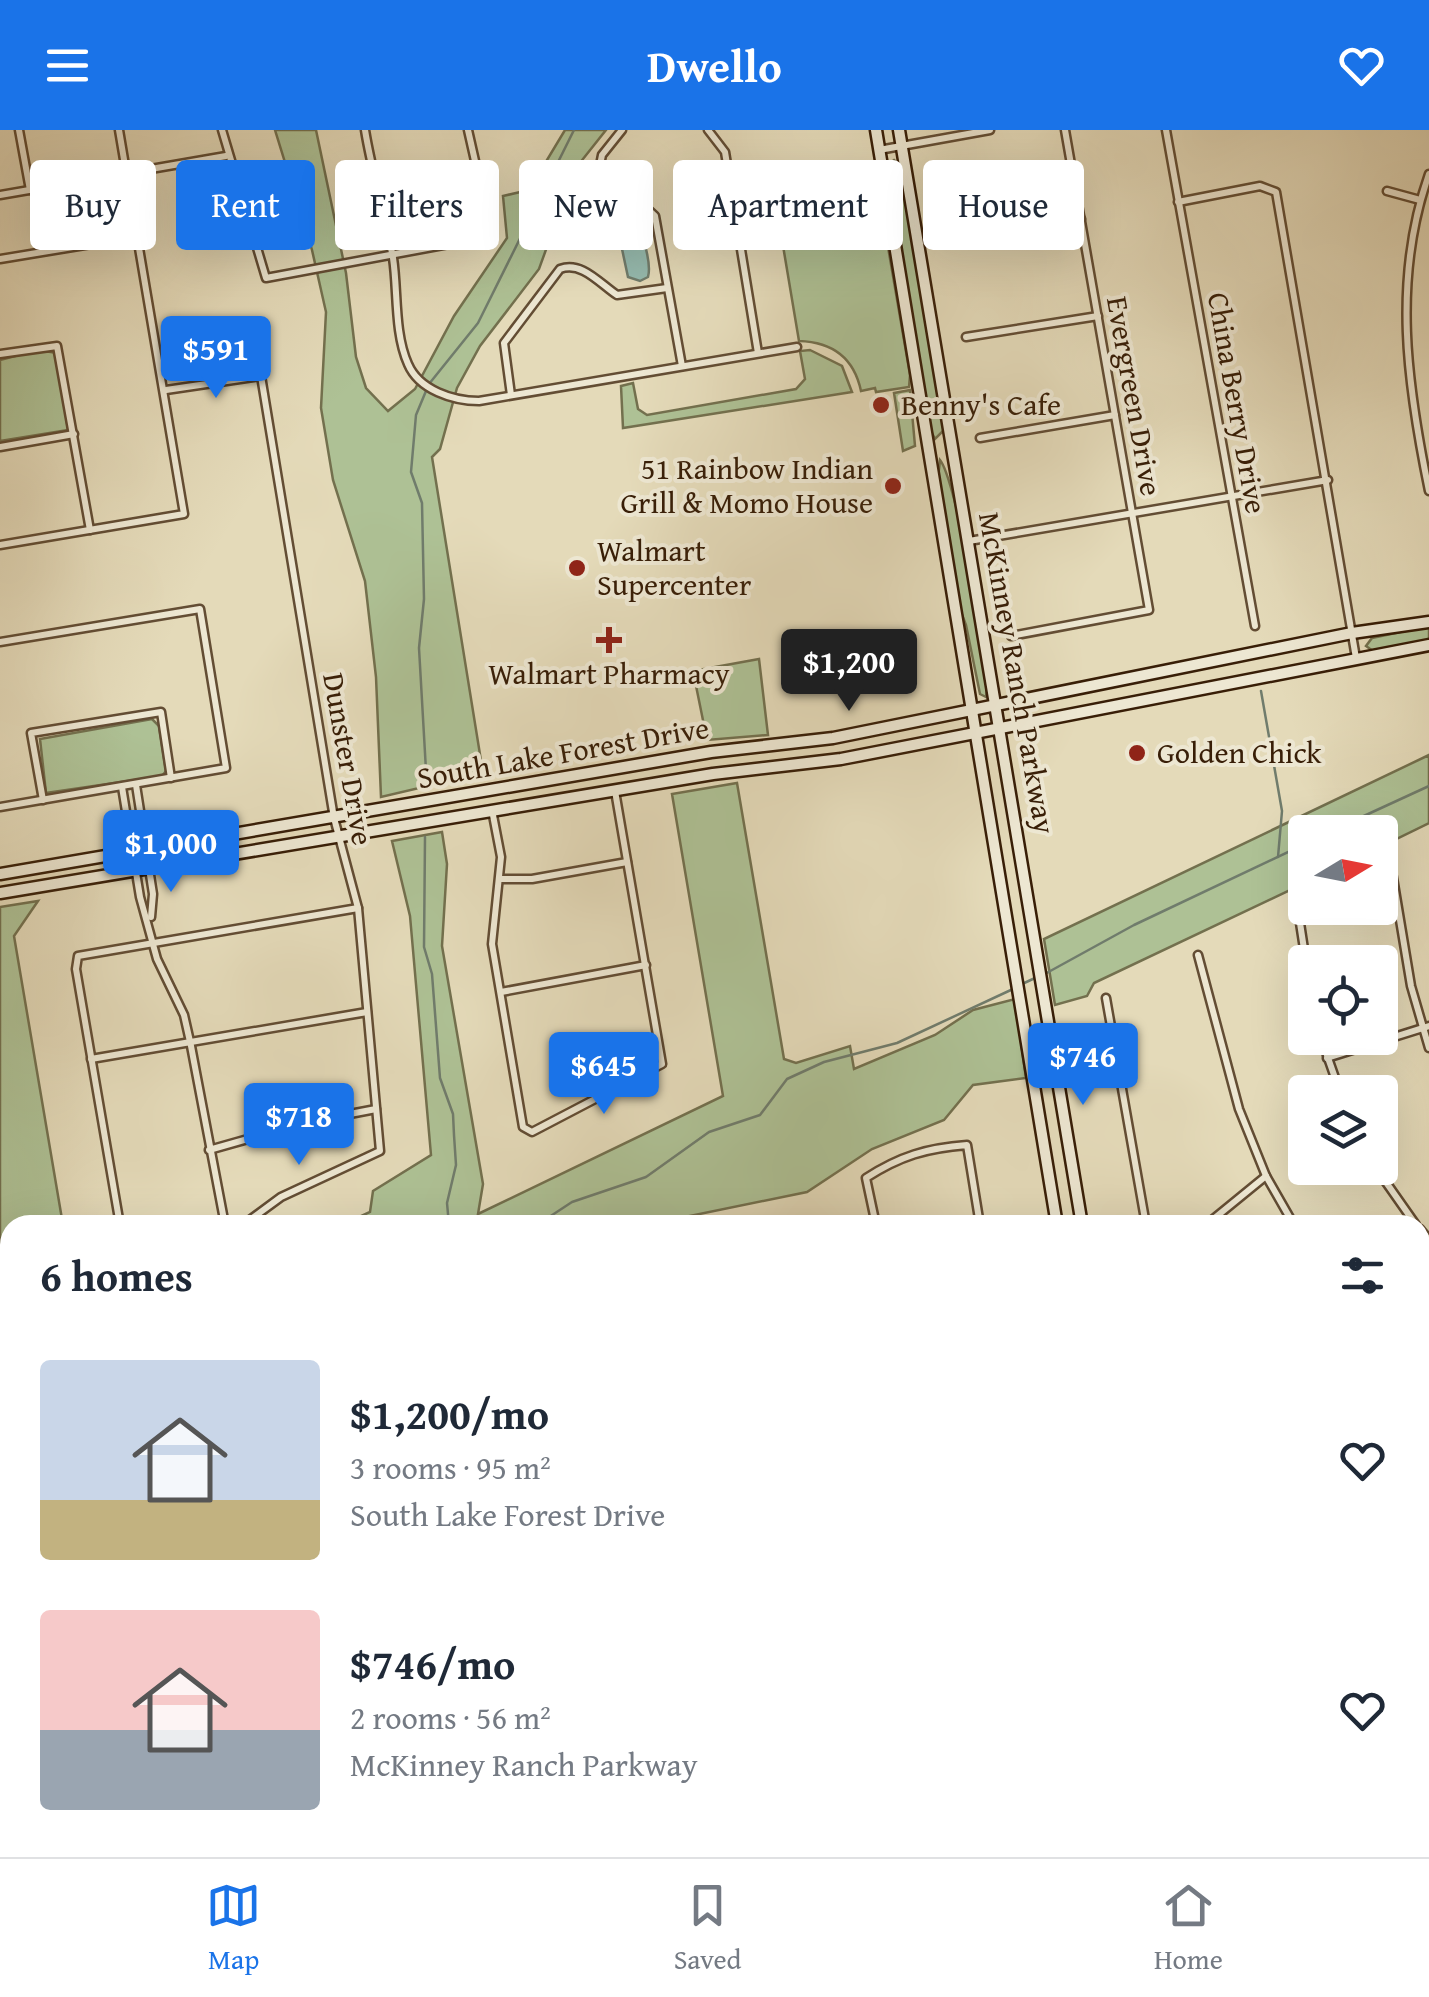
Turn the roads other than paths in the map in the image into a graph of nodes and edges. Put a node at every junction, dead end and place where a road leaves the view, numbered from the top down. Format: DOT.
graph roads {
  1 [pos="20,130"];
  2 [pos="119,130"];
  3 [pos="222,130"];
  4 [pos="365,130"];
  5 [pos="468,130"];
  6 [pos="622,130"];
  7 [pos="708,130"];
  8 [pos="876,130"];
  9 [pos="899,130"];
  10 [pos="990,130"];
  11 [pos="1065,130"];
  12 [pos="1166,130"];
  13 [pos="970,132"];
  14 [pos="902,146"];
  15 [pos="879,150"];
  16 [pos="226,156"];
  17 [pos="124,160"];
  18 [pos="1070,160"];
  19 [pos="156,168"];
  20 [pos="1429,174"];
  21 [pos="30,190"];
  22 [pos="1387,191"];
  23 [pos="0,194"];
  24 [pos="1420,200"];
  25 [pos="1178,202"];
  26 [pos="1084,236"];
  27 [pos="55,250"];
  28 [pos="142,250"];
  29 [pos="392,255"];
  30 [pos="0,259"];
  31 [pos="668,288"];
  32 [pos="1098,316"];
  33 [pos="966,337"];
  34 [pos="798,347"];
  35 [pos="758,353"];
  36 [pos="0,354"];
  37 [pos="682,366"];
  38 [pos="166,390"];
  39 [pos="511,395"];
  40 [pos="1115,415"];
  41 [pos="74,434"];
  42 [pos="980,438"];
  43 [pos="0,447"];
  44 [pos="954,449"];
  45 [pos="928,454"];
  46 [pos="1426,460"];
  47 [pos="1328,480"];
  48 [pos="1429,491"];
  49 [pos="1230,498"];
  50 [pos="1132,513"];
  51 [pos="90,530"];
  52 [pos="969,541"];
  53 [pos="0,545"];
  54 [pos="1429,622"];
  55 [pos="1255,626"];
  56 [pos="1352,633"];
  57 [pos="1011,636"];
  58 [pos="0,642"];
  59 [pos="1429,645"];
  60 [pos="1356,659"];
  61 [pos="1142,676"];
  62 [pos="1147,700"];
  63 [pos="996,706"];
  64 [pos="969,710"];
  65 [pos="1000,728"];
  66 [pos="974,733"];
  67 [pos="697,754"];
  68 [pos="701,776"];
  69 [pos="171,778"];
  70 [pos="136,784"];
  71 [pos="122,787"];
  72 [pos="489,791"];
  73 [pos="614,791"];
  74 [pos="43,800"];
  75 [pos="0,807"];
  76 [pos="492,810"];
  77 [pos="334,818"];
  78 [pos="338,836"];
  79 [pos="147,850"];
  80 [pos="132,852"];
  81 [pos="627,862"];
  82 [pos="150,868"];
  83 [pos="136,871"];
  84 [pos="0,874"];
  85 [pos="500,878"];
  86 [pos="1002,878"];
  87 [pos="0,893"];
  88 [pos="1398,898"];
  89 [pos="358,908"];
  90 [pos="1032,910"];
  91 [pos="150,922"];
  92 [pos="154,942"];
  93 [pos="1198,955"];
  94 [pos="646,966"];
  95 [pos="501,992"];
  96 [pos="1106,998"];
  97 [pos="367,1012"];
  98 [pos="1426,1027"];
  99 [pos="190,1042"];
  100 [pos="1429,1048"];
  101 [pos="1326,1055"];
  102 [pos="1327,1058"];
  103 [pos="91,1059"];
  104 [pos="1334,1075"];
  105 [pos="376,1109"];
  106 [pos="209,1150"];
  107 [pos="1266,1176"];
  108 [pos="1388,1185"];
  109 [pos="118,1215"];
  110 [pos="223,1215"];
  111 [pos="257,1215"];
  112 [pos="874,1215"];
  113 [pos="979,1215"];
  114 [pos="1056,1215"];
  115 [pos="1080,1215"];
  116 [pos="1144,1215"];
  117 [pos="1218,1215"];
  118 [pos="1288,1215"];
  119 [pos="1409,1215"];
  1 -- 21 [label="street"];
  2 -- 17 [label="street"];
  3 -- 16 [label="street"];
  4 -- 29 [label="street"];
  5 -- 29 [label="street"];
  6 -- 31 [label="street"];
  7 -- 35 [label="street"];
  8 -- 15 [label="main road, McKinney Ranch Parkway"];
  9 -- 14 [label="main road, McKinney Ranch Parkway"];
  10 -- 13 [label="street"];
  11 -- 18 [label="street, Evergreen Drive"];
  12 -- 25 [label="street, China Berry Drive"];
  13 -- 14 [label="street"];
  14 -- 15 [label="street"];
  14 -- 44 [label="main road, McKinney Ranch Parkway"];
  15 -- 45 [label="main road, McKinney Ranch Parkway"];
  16 -- 19 [label="street"];
  16 -- 29 [label="street"];
  20 -- 24 [label="street"];
  21 -- 23 [label="street"];
  22 -- 24 [label="street"];
  24 -- 46 [label="street"];
  25 -- 47 [label="street"];
  25 -- 49 [label="street, China Berry Drive"];
  26 -- 32 [label="street, Evergreen Drive"];
  27 -- 30 [label="street"];
  28 -- 38 [label="street"];
  29 -- 39 [label="street"];
  31 -- 37 [label="street"];
  31 -- 39 [label="street"];
  32 -- 33 [label="street"];
  32 -- 40 [label="street, Evergreen Drive"];
  34 -- 35 [label="street"];
  35 -- 37 [label="street"];
  36 -- 41 [label="street"];
  37 -- 39 [label="street"];
  38 -- 51 [label="street"];
  38 -- 77 [label="street, Dunster Drive"];
  40 -- 42 [label="street"];
  40 -- 50 [label="street, Evergreen Drive"];
  41 -- 43 [label="street"];
  41 -- 51 [label="street"];
  44 -- 45 [label="main road"];
  44 -- 52 [label="main road, McKinney Ranch Parkway"];
  45 -- 64 [label="main road, McKinney Ranch Parkway"];
  46 -- 48 [label="street"];
  47 -- 49 [label="street"];
  47 -- 56 [label="street"];
  49 -- 50 [label="street"];
  49 -- 55 [label="street, China Berry Drive"];
  50 -- 52 [label="street"];
  50 -- 57 [label="street, Evergreen Drive"];
  51 -- 53 [label="street"];
  52 -- 63 [label="main road, McKinney Ranch Parkway"];
  54 -- 56 [label="main road, South Lake Forest Drive"];
  56 -- 60 [label="street"];
  56 -- 61 [label="main road, South Lake Forest Drive"];
  58 -- 69 [label="street"];
  59 -- 60 [label="main road"];
  60 -- 62 [label="main road"];
  61 -- 62 [label="main road"];
  61 -- 63 [label="main road, South Lake Forest Drive"];
  62 -- 65 [label="main road"];
  63 -- 64 [label="main road, South Lake Forest Drive"];
  63 -- 65 [label="main road, McKinney Ranch Parkway"];
  64 -- 66 [label="main road, McKinney Ranch Parkway"];
  64 -- 67 [label="main road, South Lake Forest Drive"];
  65 -- 66 [label="main road"];
  65 -- 90 [label="main road, McKinney Ranch Parkway"];
  66 -- 68 [label="main road, South Lake Forest Drive"];
  66 -- 86 [label="main road, McKinney Ranch Parkway"];
  67 -- 68 [label="main road"];
  67 -- 72 [label="main road, South Lake Forest Drive"];
  68 -- 73 [label="main road, South Lake Forest Drive"];
  69 -- 70 [label="street"];
  69 -- 74 [label="street"];
  70 -- 71 [label="street"];
  70 -- 79 [label="street"];
  71 -- 74 [label="street"];
  71 -- 80 [label="street"];
  72 -- 76 [label="main road"];
  72 -- 77 [label="main road, South Lake Forest Drive"];
  73 -- 76 [label="main road, South Lake Forest Drive"];
  73 -- 81 [label="street"];
  74 -- 75 [label="street"];
  76 -- 78 [label="main road, South Lake Forest Drive"];
  76 -- 85 [label="street"];
  77 -- 78 [label="street, Dunster Drive"];
  77 -- 79 [label="main road, South Lake Forest Drive"];
  78 -- 82 [label="main road, South Lake Forest Drive"];
  78 -- 89 [label="street, Dunster Drive"];
  79 -- 80 [label="main road, South Lake Forest Drive"];
  79 -- 82 [label="street"];
  80 -- 83 [label="street"];
  80 -- 84 [label="main road, South Lake Forest Drive"];
  81 -- 85 [label="street"];
  81 -- 94 [label="street"];
  82 -- 83 [label="main road, South Lake Forest Drive"];
  82 -- 91 [label="street"];
  83 -- 87 [label="main road, South Lake Forest Drive"];
  83 -- 91 [label="street"];
  85 -- 95 [label="street"];
  86 -- 90 [label="main road"];
  86 -- 114 [label="main road, McKinney Ranch Parkway"];
  88 -- 98 [label="street"];
  89 -- 92 [label="street"];
  89 -- 97 [label="street, Dunster Drive"];
  90 -- 115 [label="main road, McKinney Ranch Parkway"];
  91 -- 92 [label="street"];
  92 -- 99 [label="street"];
  92 -- 103 [label="street"];
  93 -- 107 [label="street"];
  94 -- 95 [label="street"];
  94 -- 95 [label="street"];
  96 -- 116 [label="street"];
  97 -- 99 [label="street"];
  97 -- 105 [label="street, Dunster Drive"];
  98 -- 100 [label="street"];
  98 -- 102 [label="street"];
  99 -- 103 [label="street"];
  99 -- 106 [label="street"];
  101 -- 102 [label="street"];
  102 -- 104 [label="street"];
  103 -- 109 [label="street"];
  105 -- 106 [label="street"];
  105 -- 111 [label="street, Dunster Drive"];
  106 -- 110 [label="street"];
  107 -- 117 [label="street"];
  107 -- 118 [label="street"];
  108 -- 119 [label="street"];
  112 -- 113 [label="street"];
}
